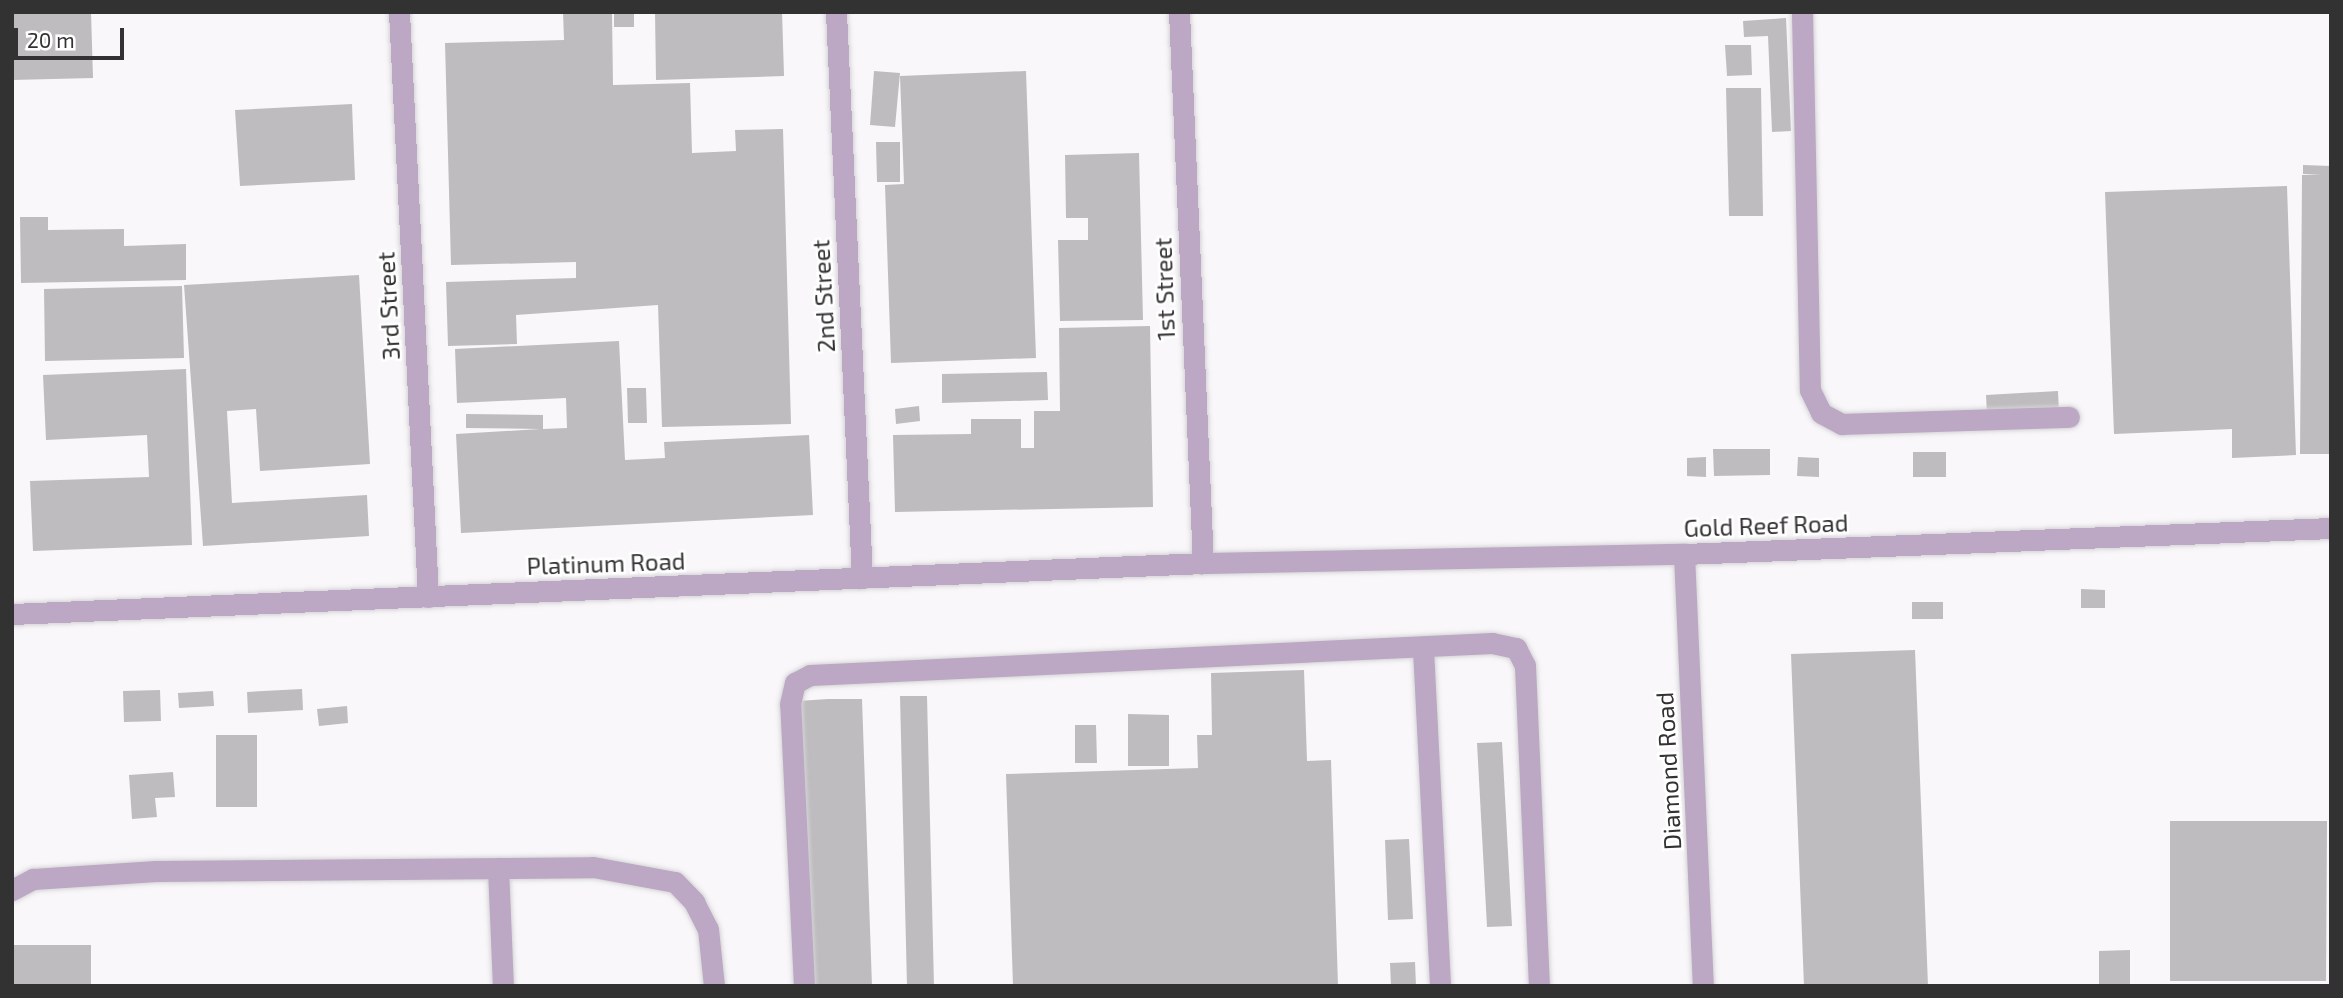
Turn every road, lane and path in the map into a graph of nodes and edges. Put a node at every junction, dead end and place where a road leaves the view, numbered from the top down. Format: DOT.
graph roads {
  1 [pos="399,12"];
  2 [pos="836,12"];
  3 [pos="1179,12"];
  4 [pos="1802,12"];
  5 [pos="2069,416"];
  6 [pos="2331,528"];
  7 [pos="1684,554"];
  8 [pos="1203,563"];
  9 [pos="862,578"];
  10 [pos="428,597"];
  11 [pos="12,614"];
  12 [pos="1423,649"];
  13 [pos="498,868"];
  14 [pos="12,890"];
  15 [pos="503,986"];
  16 [pos="714,986"];
  17 [pos="804,986"];
  18 [pos="1440,986"];
  19 [pos="1539,986"];
  20 [pos="1703,986"];
  1 -- 10 [label="street, 3rd Street"];
  2 -- 9 [label="street, 2nd Street"];
  3 -- 8 [label="street, 1st Street"];
  4 -- 5 [label="street"];
  6 -- 7 [label="street, Gold Reef Road"];
  7 -- 8 [label="street, Gold Reef Road"];
  7 -- 20 [label="street, Diamond Road"];
  8 -- 9 [label="street, Platinum Road"];
  9 -- 10 [label="street, Platinum Road"];
  10 -- 11 [label="street, Platinum Road"];
  12 -- 17 [label="street"];
  12 -- 18 [label="street"];
  12 -- 19 [label="street"];
  13 -- 14 [label="street"];
  13 -- 15 [label="street"];
  13 -- 16 [label="street"];
}
